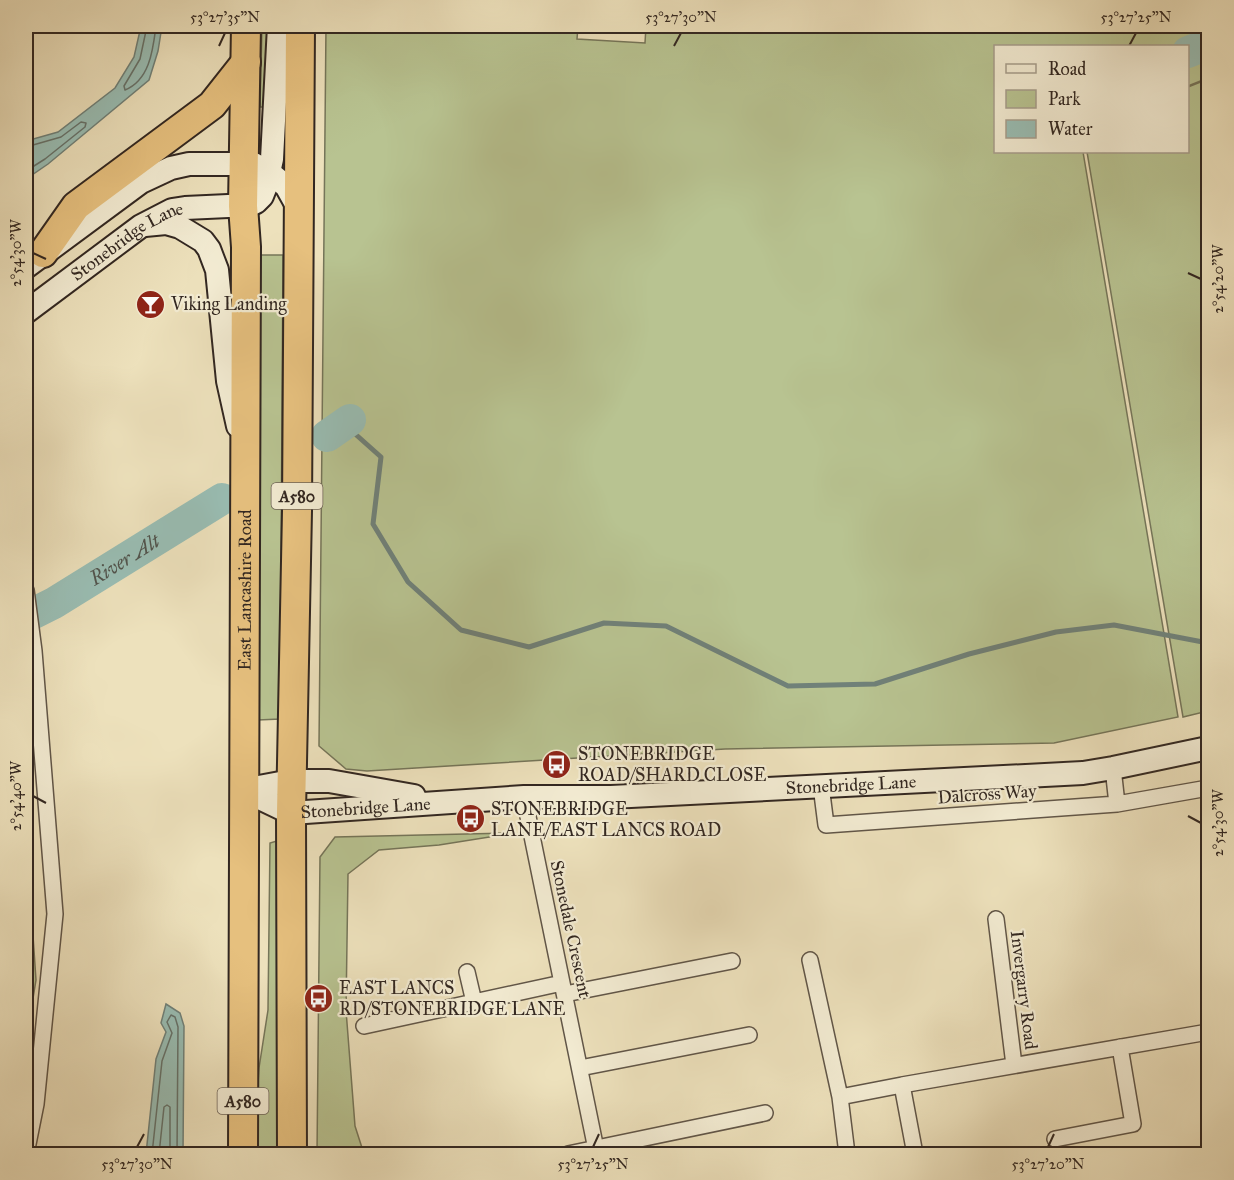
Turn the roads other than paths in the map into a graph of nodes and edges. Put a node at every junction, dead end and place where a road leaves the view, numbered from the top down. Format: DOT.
graph roads {
  1 [pos="246,26"];
  2 [pos="279,26"];
  3 [pos="300,26"];
  4 [pos="246,62"];
  5 [pos="257,168"];
  6 [pos="243,206"];
  7 [pos="300,211"];
  8 [pos="141,226"];
  9 [pos="34,260"];
  10 [pos="26,312"];
  11 [pos="244,453"];
  12 [pos="26,590"];
  13 [pos="32,707"];
  14 [pos="1209,748"];
  15 [pos="1113,768"];
  16 [pos="291,781"];
  17 [pos="821,786"];
  18 [pos="1209,788"];
  19 [pos="243,790"];
  20 [pos="524,797"];
  21 [pos="448,802"];
  22 [pos="1117,804"];
  23 [pos="291,813"];
  24 [pos="996,920"];
  25 [pos="810,960"];
  26 [pos="732,961"];
  27 [pos="467,972"];
  28 [pos="563,989"];
  29 [pos="474,1002"];
  30 [pos="364,1026"];
  31 [pos="1209,1032"];
  32 [pos="749,1035"];
  33 [pos="1120,1047"];
  34 [pos="1014,1065"];
  35 [pos="580,1068"];
  36 [pos="902,1085"];
  37 [pos="840,1097"];
  38 [pos="765,1113"];
  39 [pos="1054,1139"];
  40 [pos="596,1152"];
  41 [pos="26,1155"];
  42 [pos="243,1155"];
  43 [pos="292,1155"];
  44 [pos="568,1155"];
  45 [pos="847,1155"];
  46 [pos="915,1155"];
  1 -- 4 [label="highway, East Lancashire Road / A580"];
  2 -- 5 [label="street"];
  3 -- 7 [label="highway, A580"];
  4 -- 5 [label="highway, East Lancashire Road / A580"];
  4 -- 9 [label="highway"];
  5 -- 6 [label="highway, East Lancashire Road / A580"];
  5 -- 7 [label="street"];
  5 -- 9 [label="street, Stonebridge Lane"];
  6 -- 8 [label="street, Stonebridge Lane"];
  6 -- 11 [label="highway, East Lancashire Road / A580"];
  7 -- 16 [label="highway, A580"];
  8 -- 10 [label="street, Stonebridge Lane"];
  8 -- 11 [label="street"];
  11 -- 19 [label="highway, East Lancashire Road / A580"];
  12 -- 13 [label="street"];
  13 -- 41 [label="street"];
  14 -- 15 [label="street, Stonebridge Lane"];
  15 -- 17 [label="street, Stonebridge Lane"];
  15 -- 22 [label="street"];
  16 -- 19 [label="street"];
  16 -- 21 [label="street"];
  16 -- 23 [label="highway, A580"];
  17 -- 20 [label="street, Stonebridge Lane"];
  17 -- 22 [label="street, Dalcross Way"];
  18 -- 22 [label="street, Dalcross Way"];
  19 -- 23 [label="street, Stonebridge Lane"];
  19 -- 42 [label="highway, East Lancashire Road / A580"];
  20 -- 21 [label="street, Stonebridge Lane"];
  20 -- 28 [label="street, Stonedale Crescent"];
  21 -- 23 [label="street, Stonebridge Lane"];
  23 -- 43 [label="highway, A580"];
  24 -- 34 [label="street, Invergarry Road"];
  25 -- 37 [label="street"];
  26 -- 28 [label="street"];
  27 -- 29 [label="street"];
  28 -- 29 [label="street"];
  28 -- 35 [label="street, Stonedale Crescent"];
  29 -- 30 [label="street"];
  31 -- 33 [label="street, Invergarry Road"];
  32 -- 35 [label="street"];
  33 -- 34 [label="street, Invergarry Road"];
  33 -- 39 [label="street"];
  34 -- 36 [label="street, Invergarry Road"];
  35 -- 40 [label="street, Stonedale Crescent"];
  36 -- 37 [label="street, Invergarry Road"];
  36 -- 46 [label="street"];
  37 -- 45 [label="street"];
  38 -- 40 [label="street"];
  40 -- 44 [label="street"];
}
